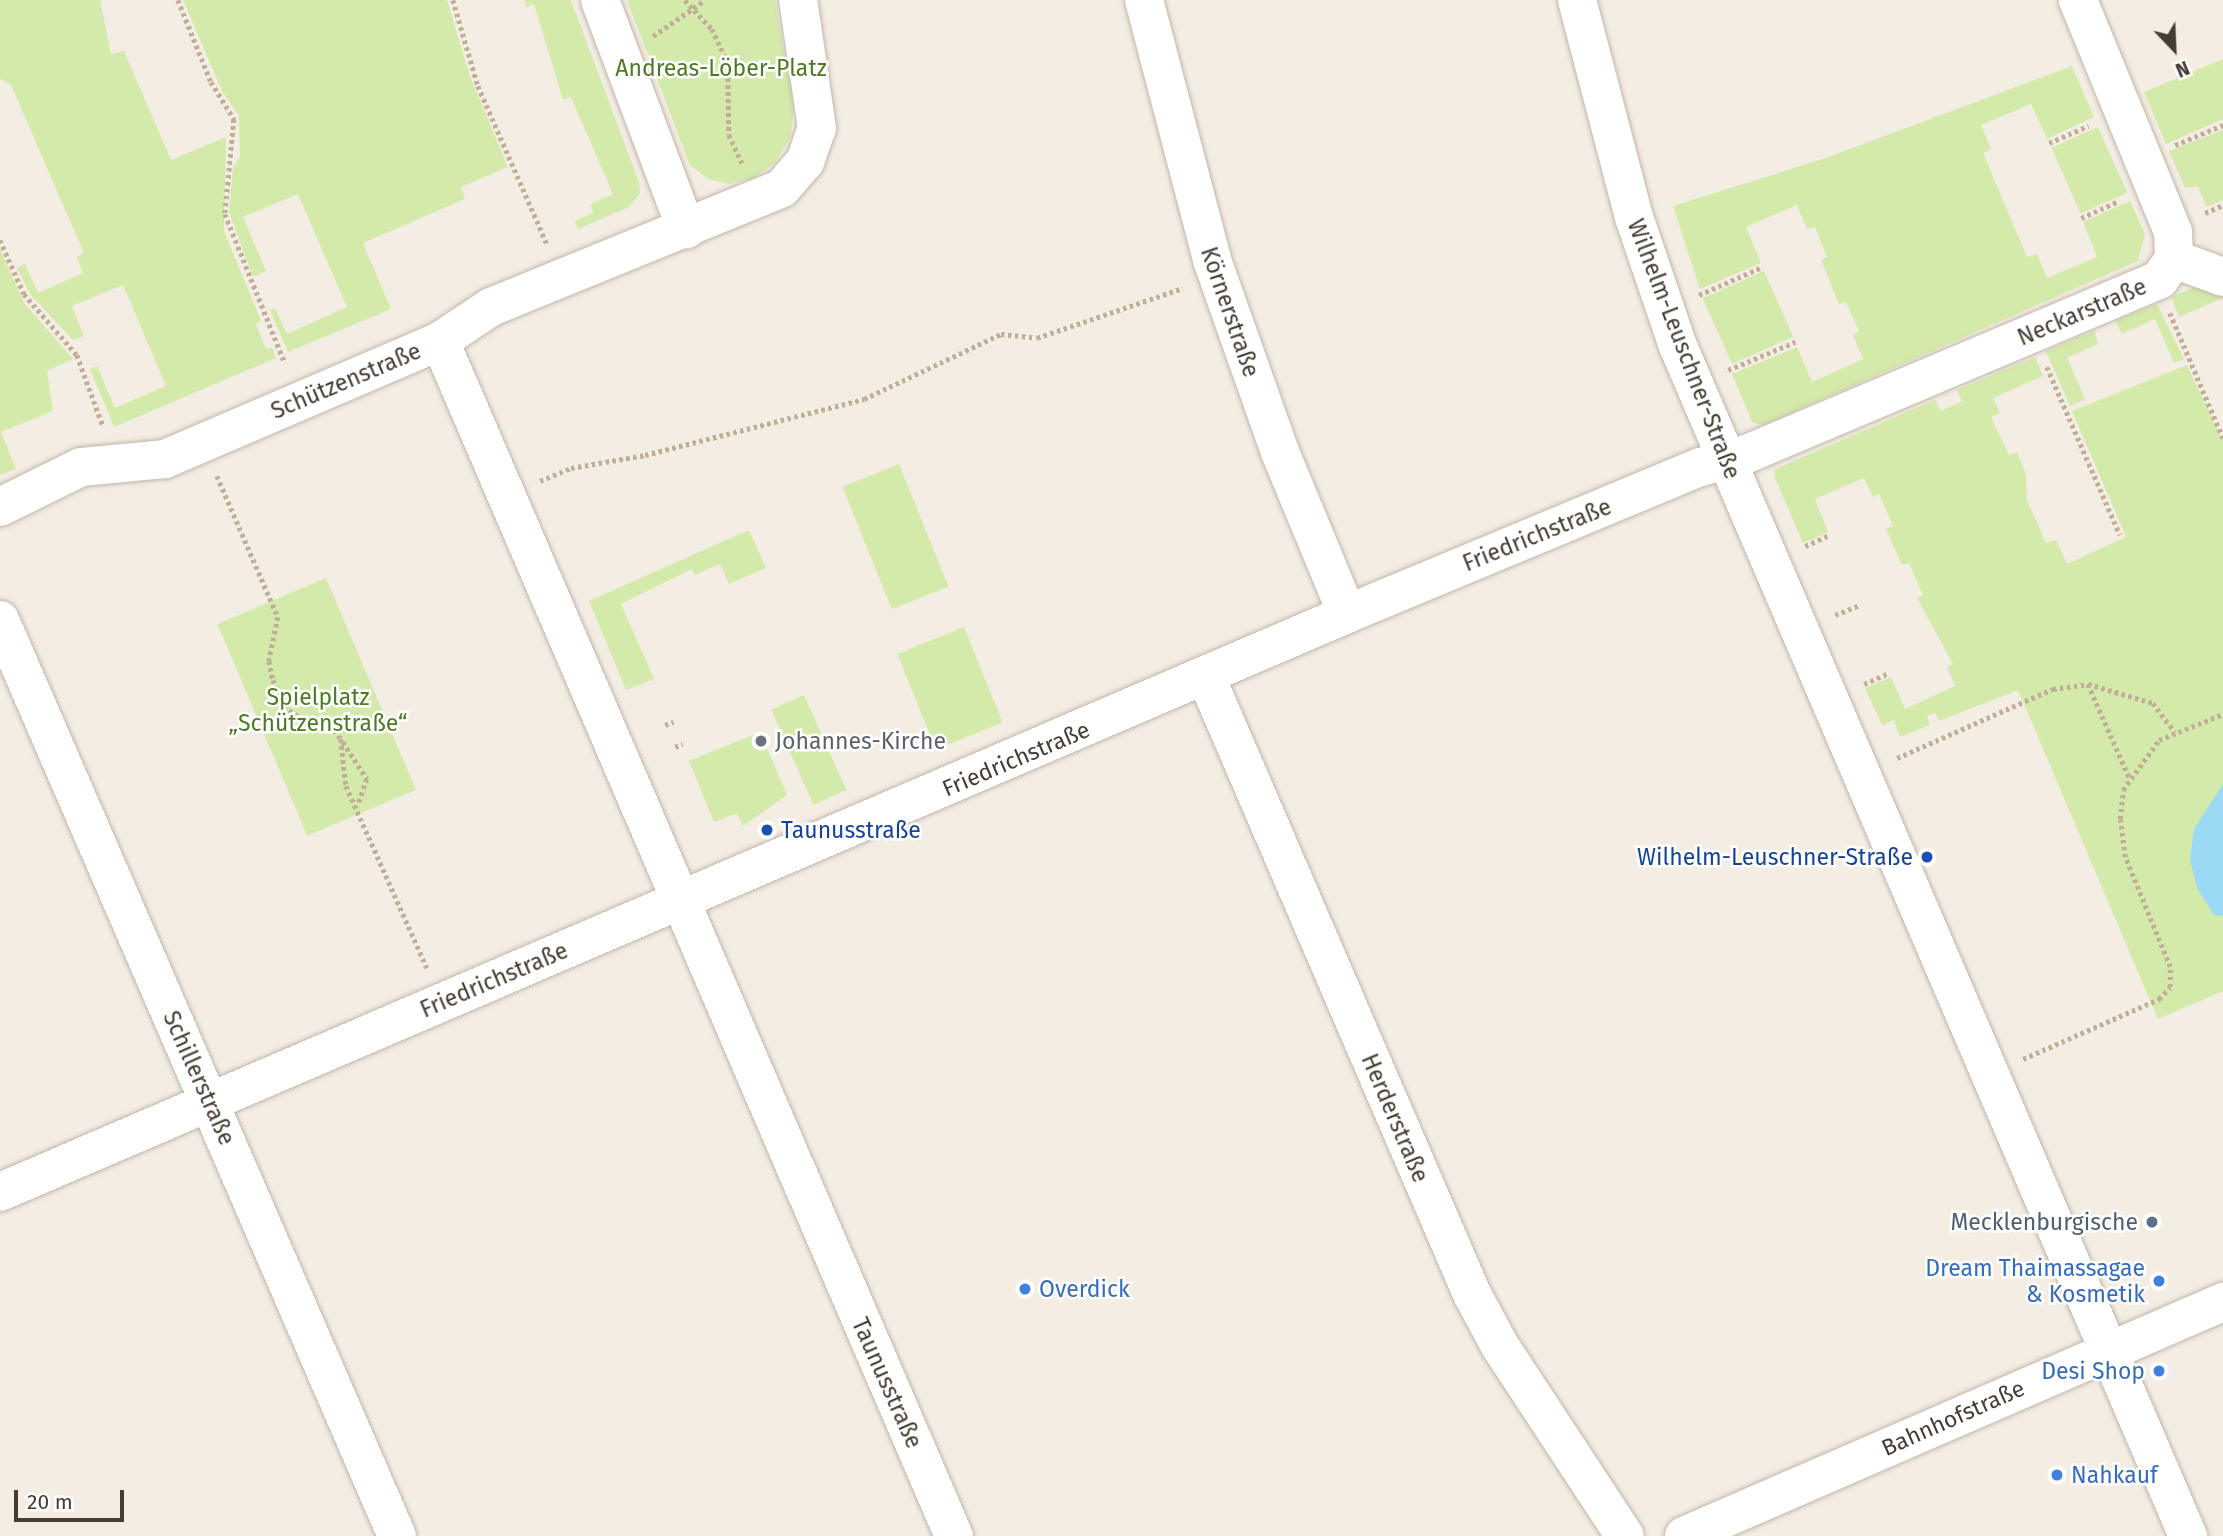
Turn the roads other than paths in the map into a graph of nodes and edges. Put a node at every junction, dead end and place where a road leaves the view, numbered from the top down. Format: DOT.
graph roads {
  1 [pos="600,0"];
  2 [pos="798,0"];
  3 [pos="1144,0"];
  4 [pos="1577,0"];
  5 [pos="2078,0"];
  6 [pos="686,229"];
  7 [pos="2174,259"];
  8 [pos="2223,277"];
  9 [pos="440,341"];
  10 [pos="1724,460"];
  11 [pos="0,507"];
  12 [pos="1347,614"];
  13 [pos="0,620"];
  14 [pos="1206,677"];
  15 [pos="680,901"];
  16 [pos="208,1102"];
  17 [pos="0,1192"];
  18 [pos="2223,1302"];
  19 [pos="2107,1352"];
  20 [pos="397,1536"];
  21 [pos="954,1536"];
  22 [pos="1625,1536"];
  23 [pos="1684,1536"];
  24 [pos="2188,1536"];
  1 -- 6 [label="street"];
  2 -- 6 [label="street"];
  3 -- 12 [label="street, Körnerstraße"];
  4 -- 10 [label="street, Wilhelm-Leuschner-Straße"];
  5 -- 7 [label="street"];
  6 -- 9 [label="street, Schützenstraße"];
  7 -- 8 [label="street"];
  7 -- 10 [label="street, Neckarstraße"];
  9 -- 11 [label="street, Schützenstraße"];
  9 -- 15 [label="street, Taunusstraße"];
  10 -- 12 [label="street, Friedrichstraße"];
  10 -- 19 [label="street, Wilhelm-Leuschner-Straße"];
  12 -- 14 [label="street, Friedrichstraße"];
  13 -- 16 [label="street, Schillerstraße"];
  14 -- 15 [label="street, Friedrichstraße"];
  14 -- 22 [label="street, Herderstraße"];
  15 -- 16 [label="street, Friedrichstraße"];
  15 -- 21 [label="street, Taunusstraße"];
  16 -- 17 [label="street, Friedrichstraße"];
  16 -- 20 [label="street, Schillerstraße"];
  18 -- 19 [label="street, Bahnhofstraße"];
  19 -- 23 [label="street, Bahnhofstraße"];
  19 -- 24 [label="street, Wilhelm-Leuschner-Straße"];
}
